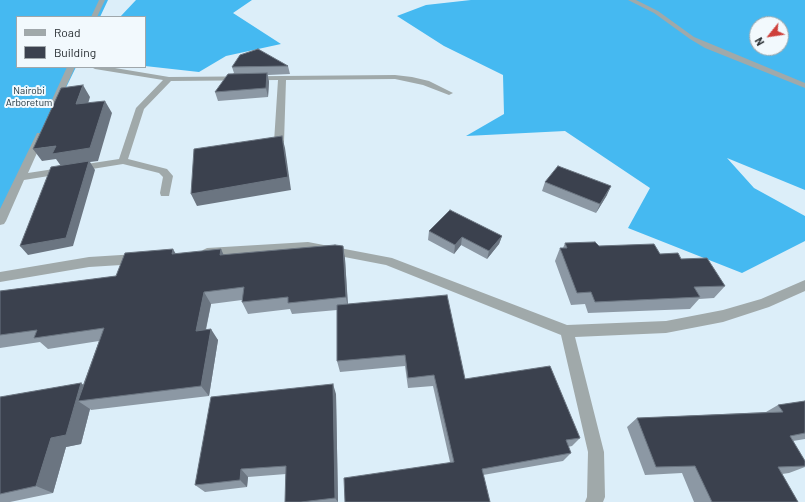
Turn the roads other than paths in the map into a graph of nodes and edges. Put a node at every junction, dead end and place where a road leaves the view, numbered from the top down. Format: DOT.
graph roads {
  1 [pos="102,0"];
  2 [pos="631,0"];
  3 [pos="94,16"];
  4 [pos="71,68"];
  5 [pos="101,68"];
  6 [pos="282,78"];
  7 [pos="169,79"];
  8 [pos="805,86"];
  9 [pos="449,93"];
  10 [pos="52,108"];
  11 [pos="43,129"];
  12 [pos="279,142"];
  13 [pos="123,161"];
  14 [pos="20,177"];
  15 [pos="165,193"];
  16 [pos="0,221"];
  17 [pos="193,254"];
  18 [pos="153,257"];
  19 [pos="0,277"];
  20 [pos="805,285"];
  21 [pos="567,331"];
  22 [pos="594,502"];
  1 -- 3 [label="street"];
  2 -- 8 [label="street"];
  4 -- 10 [label="street"];
  5 -- 7 [label="street"];
  6 -- 7 [label="street"];
  6 -- 9 [label="street"];
  6 -- 12 [label="street"];
  7 -- 13 [label="street"];
  11 -- 14 [label="street"];
  13 -- 14 [label="street"];
  13 -- 15 [label="street"];
  14 -- 16 [label="street"];
  17 -- 21 [label="street"];
  18 -- 19 [label="street"];
  20 -- 21 [label="street"];
  21 -- 22 [label="street"];
}
